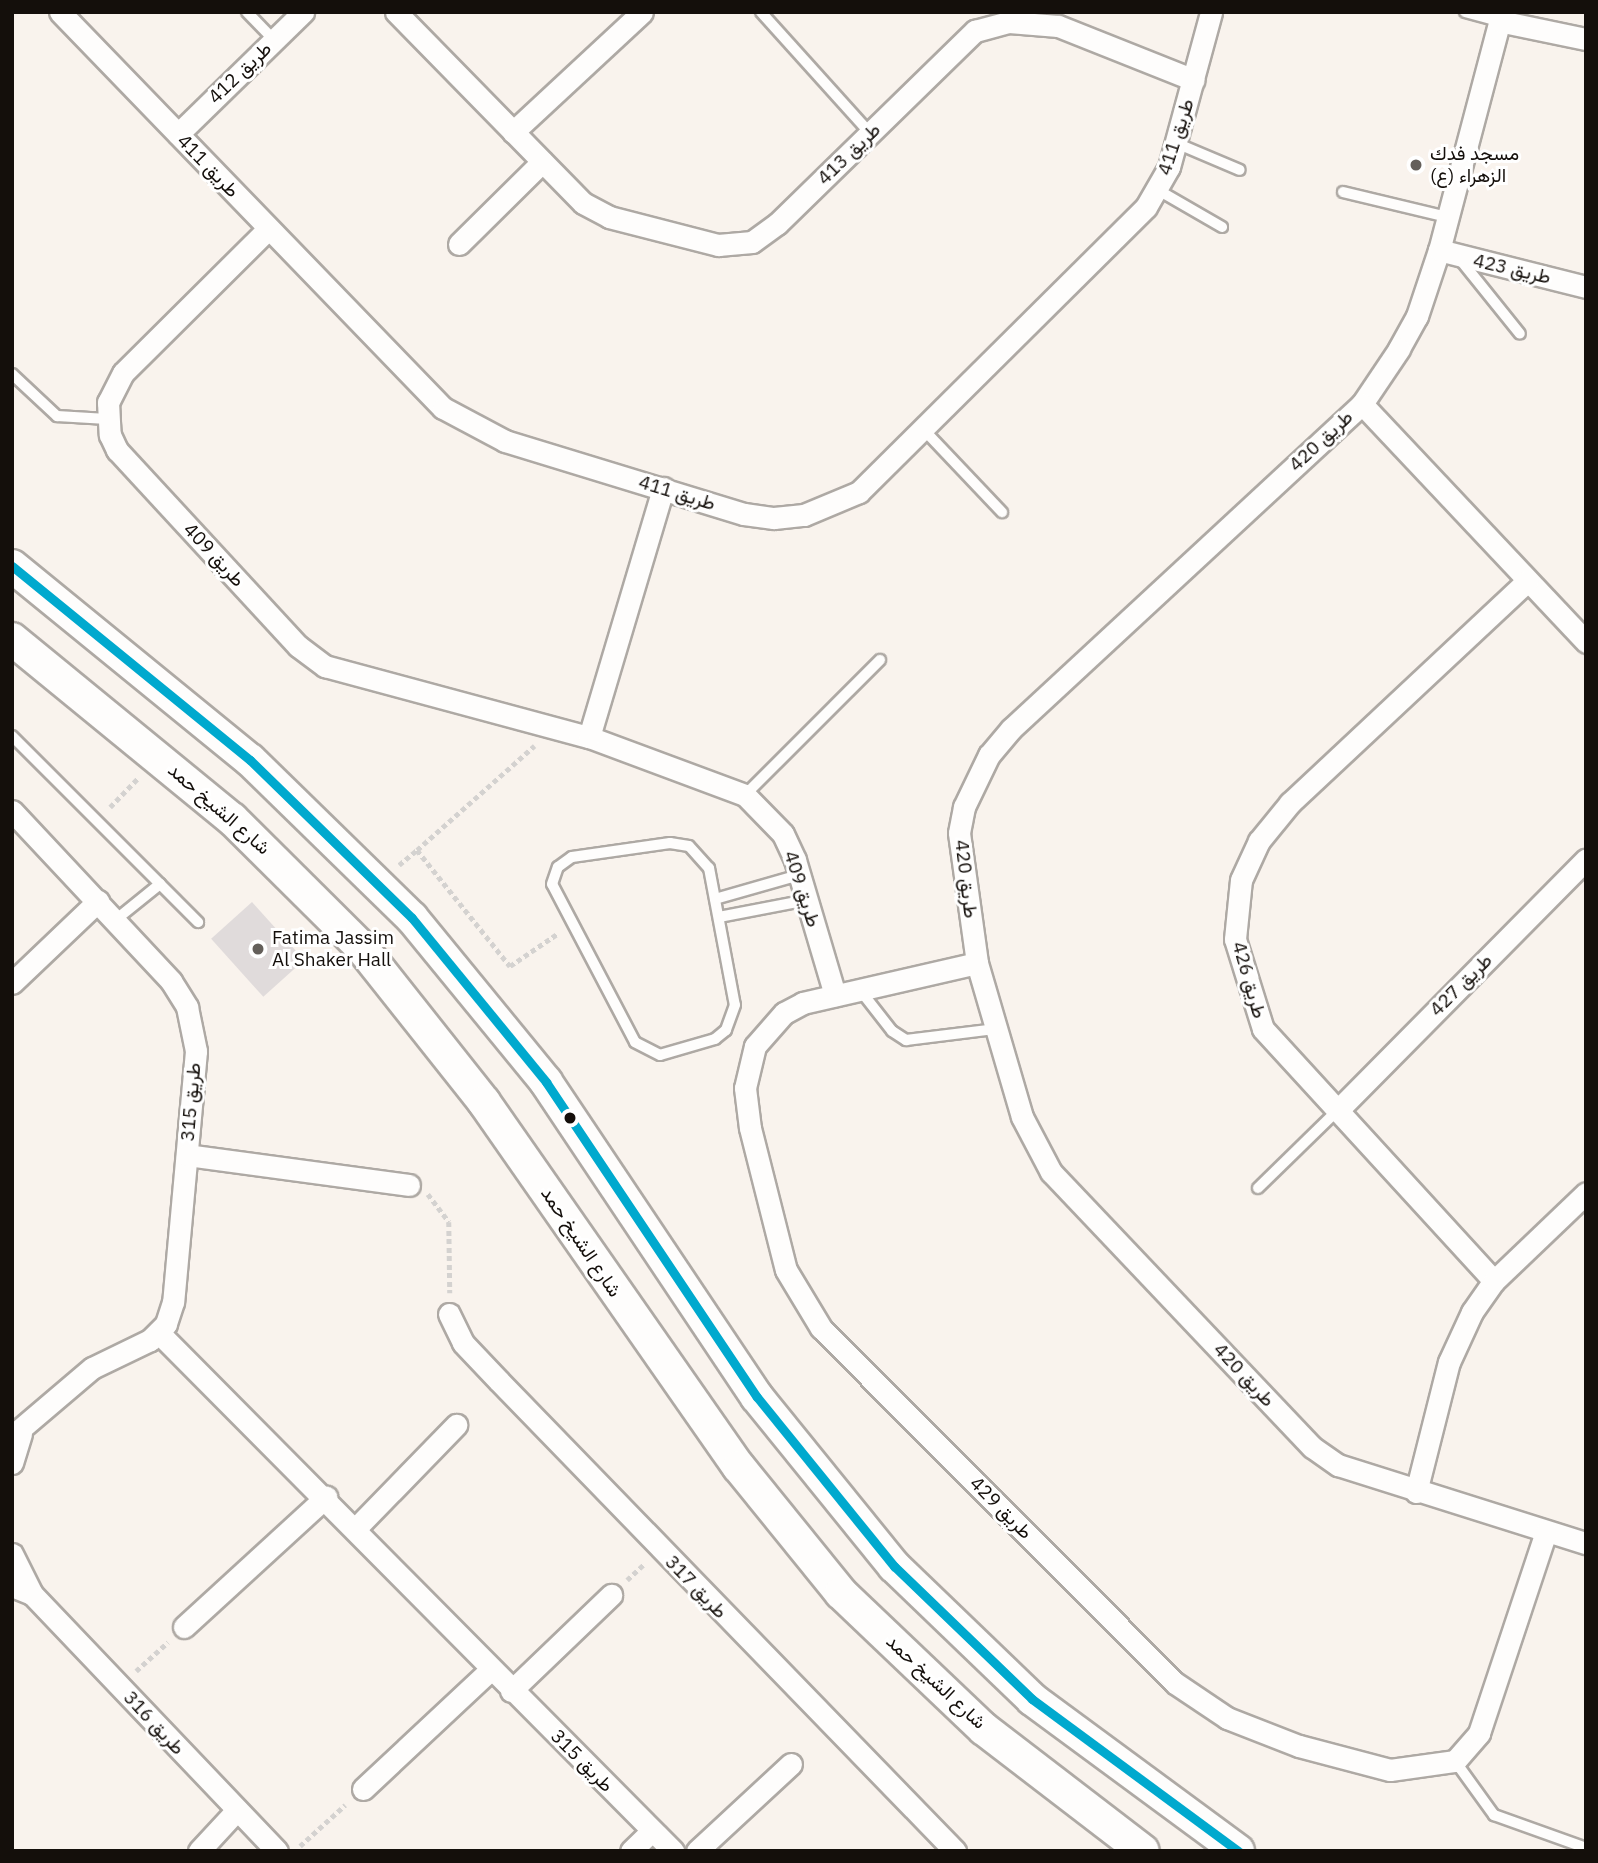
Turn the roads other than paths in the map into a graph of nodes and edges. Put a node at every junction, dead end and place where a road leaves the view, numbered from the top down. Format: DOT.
graph roads {
  1 [pos="60,12"];
  2 [pos="247,12"];
  3 [pos="303,12"];
  4 [pos="396,12"];
  5 [pos="642,12"];
  6 [pos="761,12"];
  7 [pos="1211,12"];
  8 [pos="1465,12"];
  9 [pos="1500,17"];
  10 [pos="1586,39"];
  11 [pos="274,40"];
  12 [pos="1194,80"];
  13 [pos="513,132"];
  14 [pos="870,133"];
  15 [pos="178,134"];
  16 [pos="1177,144"];
  17 [pos="542,162"];
  18 [pos="1240,170"];
  19 [pos="1158,190"];
  20 [pos="1343,192"];
  21 [pos="1447,217"];
  22 [pos="1222,226"];
  23 [pos="268,229"];
  24 [pos="459,244"];
  25 [pos="1448,253"];
  26 [pos="1586,287"];
  27 [pos="1520,334"];
  28 [pos="12,374"];
  29 [pos="1362,404"];
  30 [pos="107,419"];
  31 [pos="925,431"];
  32 [pos="663,488"];
  33 [pos="1002,512"];
  34 [pos="12,566"];
  35 [pos="1527,581"];
  36 [pos="12,639"];
  37 [pos="1586,642"];
  38 [pos="880,660"];
  39 [pos="12,736"];
  40 [pos="589,737"];
  41 [pos="746,794"];
  42 [pos="12,811"];
  43 [pos="1586,859"];
  44 [pos="799,875"];
  45 [pos="160,884"];
  46 [pos="715,899"];
  47 [pos="807,900"];
  48 [pos="98,901"];
  49 [pos="719,917"];
  50 [pos="118,918"];
  51 [pos="198,922"];
  52 [pos="977,963"];
  53 [pos="12,983"];
  54 [pos="860,990"];
  55 [pos="835,995"];
  56 [pos="996,1028"];
  57 [pos="1337,1111"];
  58 [pos="187,1155"];
  59 [pos="409,1185"];
  60 [pos="1258,1188"];
  61 [pos="1586,1193"];
  62 [pos="1494,1281"];
  63 [pos="449,1314"];
  64 [pos="159,1333"];
  65 [pos="456,1425"];
  66 [pos="16,1434"];
  67 [pos="12,1463"];
  68 [pos="1416,1492"];
  69 [pos="326,1497"];
  70 [pos="356,1528"];
  71 [pos="1546,1532"];
  72 [pos="1586,1543"];
  73 [pos="12,1554"];
  74 [pos="12,1586"];
  75 [pos="32,1594"];
  76 [pos="611,1595"];
  77 [pos="184,1627"];
  78 [pos="490,1670"];
  79 [pos="511,1691"];
  80 [pos="1455,1761"];
  81 [pos="791,1765"];
  82 [pos="363,1789"];
  83 [pos="237,1810"];
  84 [pos="652,1830"];
  85 [pos="1586,1848"];
  86 [pos="199,1851"];
  87 [pos="277,1851"];
  88 [pos="631,1851"];
  89 [pos="673,1851"];
  90 [pos="697,1851"];
  91 [pos="955,1851"];
  92 [pos="1143,1851"];
  93 [pos="1238,1851"];
  1 -- 15 [label="street, طريق 411"];
  2 -- 11 [label="lane"];
  3 -- 11 [label="street, طريق 412"];
  4 -- 13 [label="street, طريق 413"];
  5 -- 13 [label="street"];
  6 -- 14 [label="lane"];
  7 -- 12 [label="street, طريق 411"];
  8 -- 9 [label="lane"];
  9 -- 10 [label="street"];
  9 -- 21 [label="street, طريق 420"];
  11 -- 15 [label="street, طريق 412"];
  12 -- 14 [label="street, طريق 413"];
  12 -- 16 [label="street, طريق 411"];
  13 -- 17 [label="street, طريق 413"];
  14 -- 17 [label="street, طريق 413"];
  15 -- 23 [label="street, طريق 411"];
  16 -- 18 [label="lane"];
  16 -- 19 [label="street, طريق 411"];
  17 -- 24 [label="street"];
  19 -- 22 [label="lane"];
  19 -- 31 [label="street, طريق 411"];
  20 -- 21 [label="lane"];
  21 -- 25 [label="street, طريق 420"];
  23 -- 30 [label="street"];
  23 -- 32 [label="street, طريق 411"];
  25 -- 26 [label="street, طريق 423"];
  25 -- 27 [label="lane"];
  25 -- 29 [label="street, طريق 420"];
  28 -- 30 [label="lane"];
  29 -- 35 [label="street"];
  29 -- 52 [label="street, طريق 420"];
  30 -- 40 [label="street, طريق 409"];
  31 -- 32 [label="street, طريق 411"];
  31 -- 33 [label="lane"];
  32 -- 40 [label="street"];
  34 -- 93 [label="main road"];
  35 -- 37 [label="street"];
  35 -- 57 [label="street, طريق 426"];
  36 -- 92 [label="main road, شارع الشيخ حمد"];
  38 -- 41 [label="lane"];
  39 -- 45 [label="lane"];
  40 -- 41 [label="street, طريق 409"];
  41 -- 44 [label="street, طريق 409"];
  42 -- 48 [label="street, طريق 315"];
  43 -- 57 [label="street, طريق 427"];
  44 -- 46 [label="lane"];
  44 -- 47 [label="street, طريق 409"];
  45 -- 50 [label="lane"];
  45 -- 51 [label="lane"];
  46 -- 49 [label="lane"];
  46 -- 49 [label="lane"];
  47 -- 49 [label="lane"];
  47 -- 55 [label="street, طريق 409"];
  48 -- 50 [label="street, طريق 315"];
  48 -- 53 [label="street"];
  50 -- 58 [label="street, طريق 315"];
  52 -- 54 [label="street, طريق 429"];
  52 -- 56 [label="street, طريق 420"];
  54 -- 55 [label="street, طريق 429"];
  54 -- 56 [label="lane"];
  55 -- 80 [label="street, طريق 429"];
  56 -- 68 [label="street, طريق 420"];
  57 -- 60 [label="lane"];
  57 -- 62 [label="street, طريق 426"];
  58 -- 59 [label="street"];
  58 -- 64 [label="street, طريق 315"];
  61 -- 62 [label="street"];
  62 -- 68 [label="street"];
  63 -- 91 [label="street, طريق 317"];
  64 -- 66 [label="street"];
  64 -- 69 [label="street, طريق 315"];
  65 -- 70 [label="street"];
  66 -- 67 [label="street"];
  68 -- 71 [label="street, طريق 420"];
  69 -- 70 [label="street, طريق 315"];
  69 -- 77 [label="street"];
  70 -- 78 [label="street, طريق 315"];
  71 -- 72 [label="street, طريق 420"];
  71 -- 80 [label="street"];
  73 -- 75 [label="street, طريق 316"];
  74 -- 75 [label="street, طريق 316"];
  75 -- 83 [label="street, طريق 316"];
  76 -- 79 [label="street"];
  78 -- 79 [label="street, طريق 315"];
  78 -- 82 [label="street"];
  79 -- 84 [label="street, طريق 315"];
  80 -- 85 [label="lane"];
  81 -- 90 [label="street"];
  83 -- 86 [label="street"];
  83 -- 87 [label="street, طريق 316"];
  84 -- 88 [label="street"];
  84 -- 89 [label="street, طريق 315"];
}
